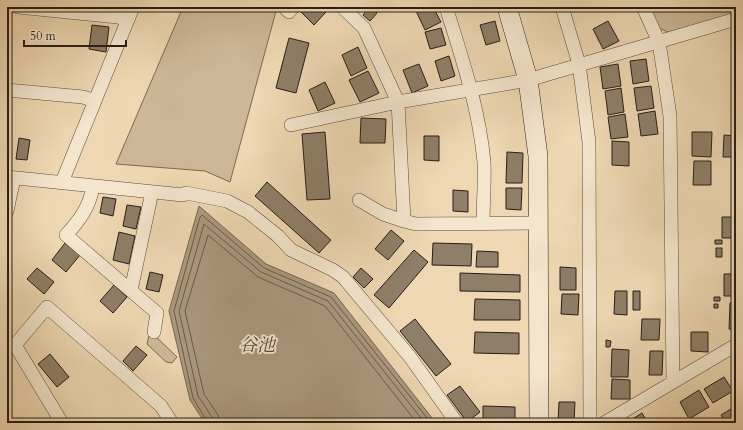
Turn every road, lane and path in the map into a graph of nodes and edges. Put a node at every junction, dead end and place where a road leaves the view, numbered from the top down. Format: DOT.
graph roads {
  1 [pos="18,7"];
  2 [pos="133,7"];
  3 [pos="284,7"];
  4 [pos="292,7"];
  5 [pos="342,7"];
  6 [pos="446,7"];
  7 [pos="506,7"];
  8 [pos="562,7"];
  9 [pos="643,7"];
  10 [pos="736,19"];
  11 [pos="128,20"];
  12 [pos="659,42"];
  13 [pos="579,64"];
  14 [pos="528,80"];
  15 [pos="7,90"];
  16 [pos="472,90"];
  17 [pos="95,101"];
  18 [pos="398,102"];
  19 [pos="291,125"];
  20 [pos="11,177"];
  21 [pos="62,182"];
  22 [pos="92,186"];
  23 [pos="152,192"];
  24 [pos="359,200"];
  25 [pos="7,211"];
  26 [pos="404,221"];
  27 [pos="538,223"];
  28 [pos="483,224"];
  29 [pos="131,290"];
  30 [pos="154,332"];
  31 [pos="736,345"];
  32 [pos="11,346"];
  33 [pos="673,382"];
  34 [pos="62,423"];
  35 [pos="172,423"];
  36 [pos="457,423"];
  37 [pos="539,423"];
  38 [pos="590,423"];
  39 [pos="604,423"];
  1 -- 11 [label="street"];
  2 -- 11 [label="street"];
  3 -- 4 [label="street"];
  5 -- 18 [label="street"];
  6 -- 16 [label="street"];
  7 -- 14 [label="street"];
  8 -- 13 [label="street"];
  9 -- 12 [label="street"];
  10 -- 12 [label="street"];
  11 -- 17 [label="street"];
  12 -- 13 [label="street"];
  12 -- 33 [label="street"];
  13 -- 14 [label="street"];
  13 -- 38 [label="street"];
  14 -- 16 [label="street"];
  14 -- 27 [label="street"];
  15 -- 17 [label="street"];
  16 -- 18 [label="street"];
  16 -- 28 [label="street"];
  17 -- 21 [label="street"];
  18 -- 19 [label="street"];
  18 -- 26 [label="street"];
  20 -- 21 [label="street"];
  20 -- 25 [label="street"];
  21 -- 22 [label="street"];
  22 -- 23 [label="street"];
  22 -- 29 [label="street"];
  23 -- 29 [label="street"];
  23 -- 36 [label="street"];
  24 -- 26 [label="street"];
  26 -- 28 [label="street"];
  27 -- 28 [label="street"];
  27 -- 37 [label="street"];
  29 -- 30 [label="street"];
  31 -- 33 [label="street"];
  32 -- 34 [label="street"];
  32 -- 35 [label="street"];
  33 -- 39 [label="street"];
}
